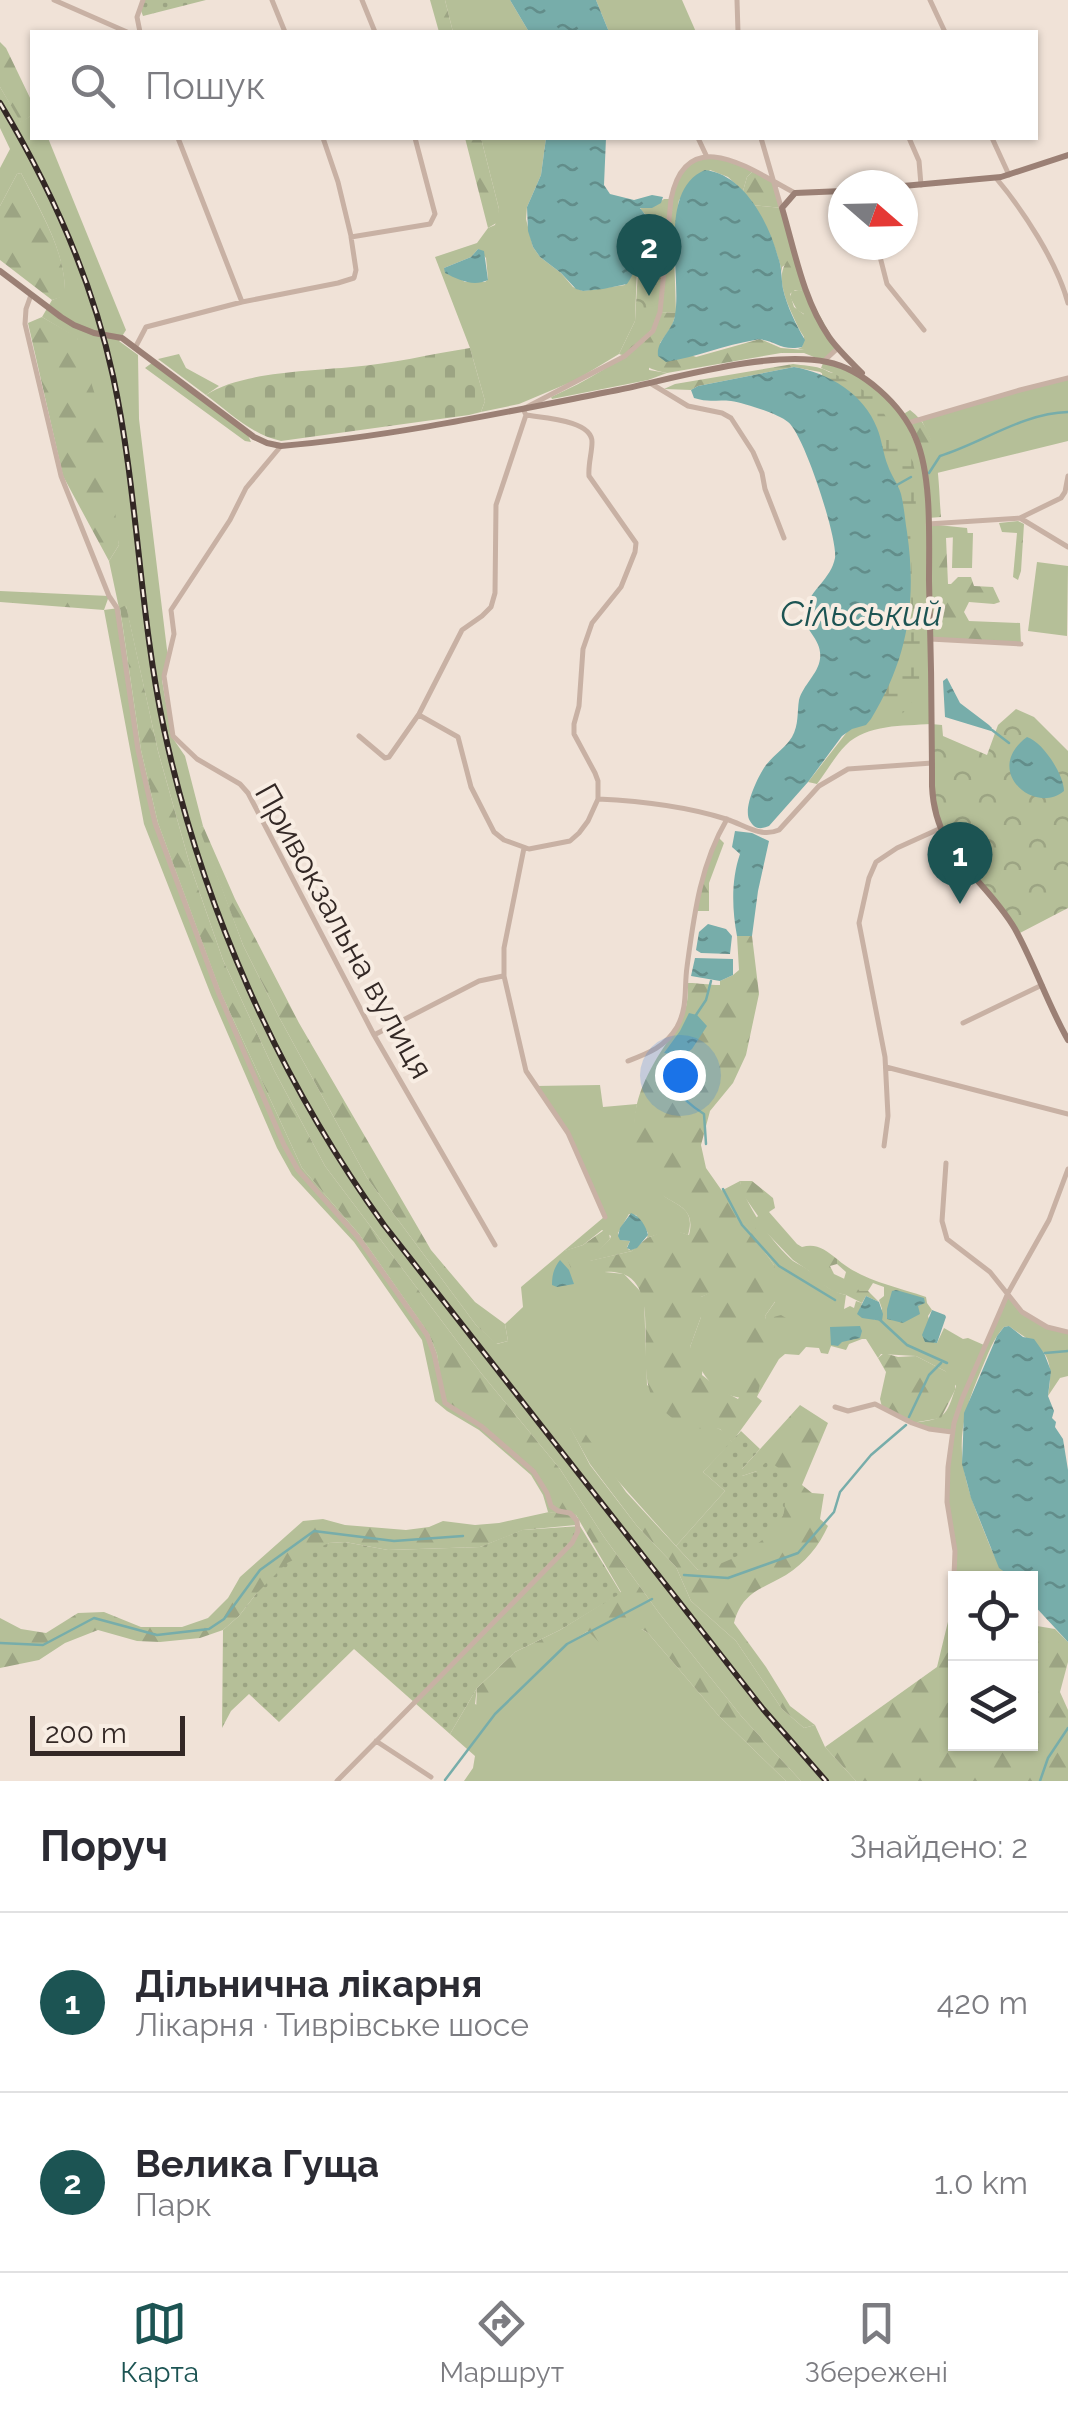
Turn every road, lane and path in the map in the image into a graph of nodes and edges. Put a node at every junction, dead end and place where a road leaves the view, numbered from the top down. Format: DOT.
graph roads {
  1 [pos="54,0"];
  2 [pos="143,0"];
  3 [pos="272,0"];
  4 [pos="362,0"];
  5 [pos="737,0"];
  6 [pos="930,0"];
  7 [pos="122,30"];
  8 [pos="140,30"];
  9 [pos="284,30"];
  10 [pos="374,30"];
  11 [pos="738,30"];
  12 [pos="944,30"];
  13 [pos="179,140"];
  14 [pos="324,140"];
  15 [pos="416,140"];
  16 [pos="699,140"];
  17 [pos="763,140"];
  18 [pos="911,140"];
  19 [pos="993,140"];
  20 [pos="1068,155"];
  21 [pos="707,158"];
  22 [pos="1008,175"];
  23 [pos="996,178"];
  24 [pos="774,182"];
  25 [pos="918,185"];
  26 [pos="921,185"];
  27 [pos="828,192"];
  28 [pos="795,193"];
  29 [pos="782,208"];
  30 [pos="351,237"];
  31 [pos="881,260"];
  32 [pos="0,272"];
  33 [pos="31,295"];
  34 [pos="242,302"];
  35 [pos="1068,303"];
  36 [pos="924,330"];
  37 [pos="135,348"];
  38 [pos="838,348"];
  39 [pos="824,361"];
  40 [pos="1068,378"];
  41 [pos="868,379"];
  42 [pos="650,383"];
  43 [pos="524,412"];
  44 [pos="908,424"];
  45 [pos="281,446"];
  46 [pos="1068,476"];
  47 [pos="1020,518"];
  48 [pos="928,524"];
  49 [pos="784,538"];
  50 [pos="1068,547"];
  51 [pos="930,639"];
  52 [pos="1021,644"];
  53 [pos="419,714"];
  54 [pos="359,736"];
  55 [pos="932,763"];
  56 [pos="598,800"];
  57 [pos="727,819"];
  58 [pos="939,829"];
  59 [pos="524,848"];
  60 [pos="504,976"];
  61 [pos="1042,984"];
  62 [pos="963,1022"];
  63 [pos="374,1035"];
  64 [pos="1068,1040"];
  65 [pos="628,1062"];
  66 [pos="886,1067"];
  67 [pos="1068,1114"];
  68 [pos="884,1146"];
  69 [pos="946,1163"];
  70 [pos="1068,1170"];
  71 [pos="605,1217"];
  72 [pos="494,1245"];
  73 [pos="1008,1293"];
  74 [pos="1068,1332"];
  75 [pos="835,1407"];
  76 [pos="952,1432"];
  77 [pos="955,1571"];
  78 [pos="376,1741"];
  79 [pos="431,1776"];
  80 [pos="336,1781"];
  1 -- 7 [label="street"];
  2 -- 8 [label="street"];
  3 -- 9 [label="street"];
  4 -- 10 [label="street"];
  5 -- 11 [label="street"];
  6 -- 12 [label="street"];
  13 -- 34 [label="street"];
  14 -- 30 [label="street"];
  15 -- 30 [label="street"];
  16 -- 21 [label="street"];
  17 -- 24 [label="street"];
  18 -- 26 [label="street"];
  19 -- 22 [label="street"];
  20 -- 22 [label="main road"];
  21 -- 24 [label="street"];
  21 -- 43 [label="street"];
  22 -- 23 [label="main road"];
  23 -- 26 [label="main road"];
  23 -- 35 [label="street"];
  24 -- 28 [label="street"];
  24 -- 29 [label="street"];
  25 -- 26 [label="main road"];
  27 -- 28 [label="main road"];
  28 -- 29 [label="main road"];
  29 -- 38 [label="main road"];
  30 -- 34 [label="street"];
  31 -- 36 [label="street"];
  32 -- 33 [label="main road"];
  33 -- 37 [label="main road"];
  33 -- 78 [label="street"];
  34 -- 37 [label="street"];
  37 -- 45 [label="main road"];
  38 -- 39 [label="street"];
  38 -- 41 [label="main road"];
  39 -- 41 [label="main road"];
  39 -- 42 [label="main road"];
  40 -- 44 [label="street"];
  41 -- 44 [label="main road"];
  42 -- 43 [label="main road"];
  42 -- 49 [label="street"];
  43 -- 45 [label="main road"];
  43 -- 53 [label="street"];
  43 -- 56 [label="street"];
  44 -- 48 [label="main road"];
  45 -- 63 [label="street, Привокзальна вулиця"];
  46 -- 47 [label="street"];
  47 -- 48 [label="street"];
  47 -- 50 [label="street"];
  48 -- 51 [label="main road"];
  51 -- 52 [label="street"];
  51 -- 55 [label="main road"];
  53 -- 54 [label="street"];
  53 -- 59 [label="street"];
  55 -- 57 [label="street"];
  55 -- 58 [label="main road"];
  56 -- 57 [label="street"];
  56 -- 59 [label="street"];
  57 -- 65 [label="street"];
  58 -- 61 [label="main road"];
  58 -- 66 [label="street"];
  59 -- 60 [label="street"];
  60 -- 63 [label="street"];
  60 -- 71 [label="street"];
  61 -- 62 [label="street"];
  61 -- 64 [label="main road"];
  63 -- 72 [label="street, Привокзальна вулиця"];
  66 -- 67 [label="street"];
  66 -- 68 [label="street"];
  69 -- 73 [label="street"];
  70 -- 73 [label="street"];
  73 -- 74 [label="street"];
  73 -- 76 [label="street"];
  75 -- 76 [label="street"];
  76 -- 77 [label="street"];
  78 -- 79 [label="street"];
  78 -- 80 [label="street"];
}
